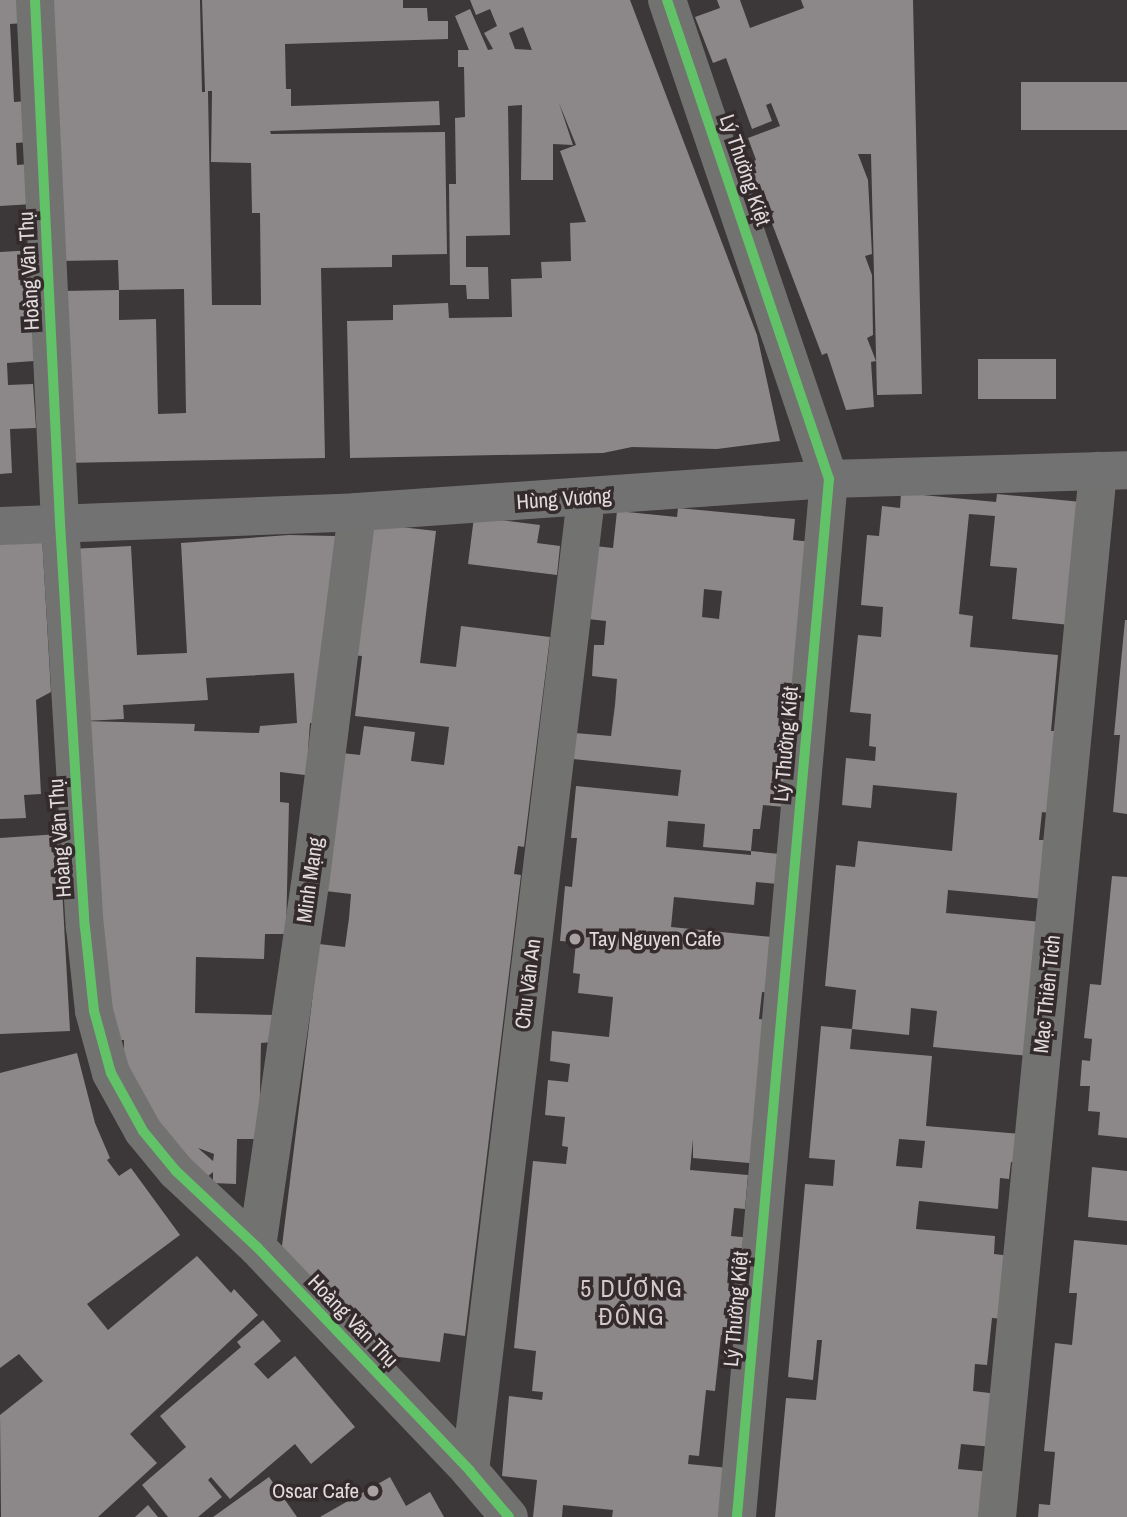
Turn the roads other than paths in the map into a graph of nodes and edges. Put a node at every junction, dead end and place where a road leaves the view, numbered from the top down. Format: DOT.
graph roads {
  1 [pos="35,0"];
  2 [pos="667,0"];
  3 [pos="1113,471"];
  4 [pos="829,479"];
  5 [pos="586,498"];
  6 [pos="357,512"];
  7 [pos="60,523"];
  8 [pos="0,526"];
  9 [pos="257,1247"];
  10 [pos="470,1471"];
  11 [pos="509,1517"];
  12 [pos="737,1517"];
  13 [pos="996,1517"];
  1 -- 7 [label="street, Hoàng Văn Thụ"];
  2 -- 4 [label="street, Lý Thường Kiệt"];
  3 -- 4 [label="main road, Hùng Vương"];
  3 -- 13 [label="street, Mạc Thiên Tích"];
  4 -- 5 [label="main road, Hùng Vương"];
  4 -- 12 [label="street, Lý Thường Kiệt"];
  5 -- 6 [label="main road, Hùng Vương"];
  5 -- 10 [label="street, Chu Văn An"];
  6 -- 7 [label="main road, Hùng Vương"];
  6 -- 9 [label="street, Minh Mạng"];
  7 -- 8 [label="main road, Hùng Vương"];
  7 -- 9 [label="street, Hoàng Văn Thụ"];
  9 -- 10 [label="street, Hoàng Văn Thụ"];
  10 -- 11 [label="street, Hoàng Văn Thụ"];
}
